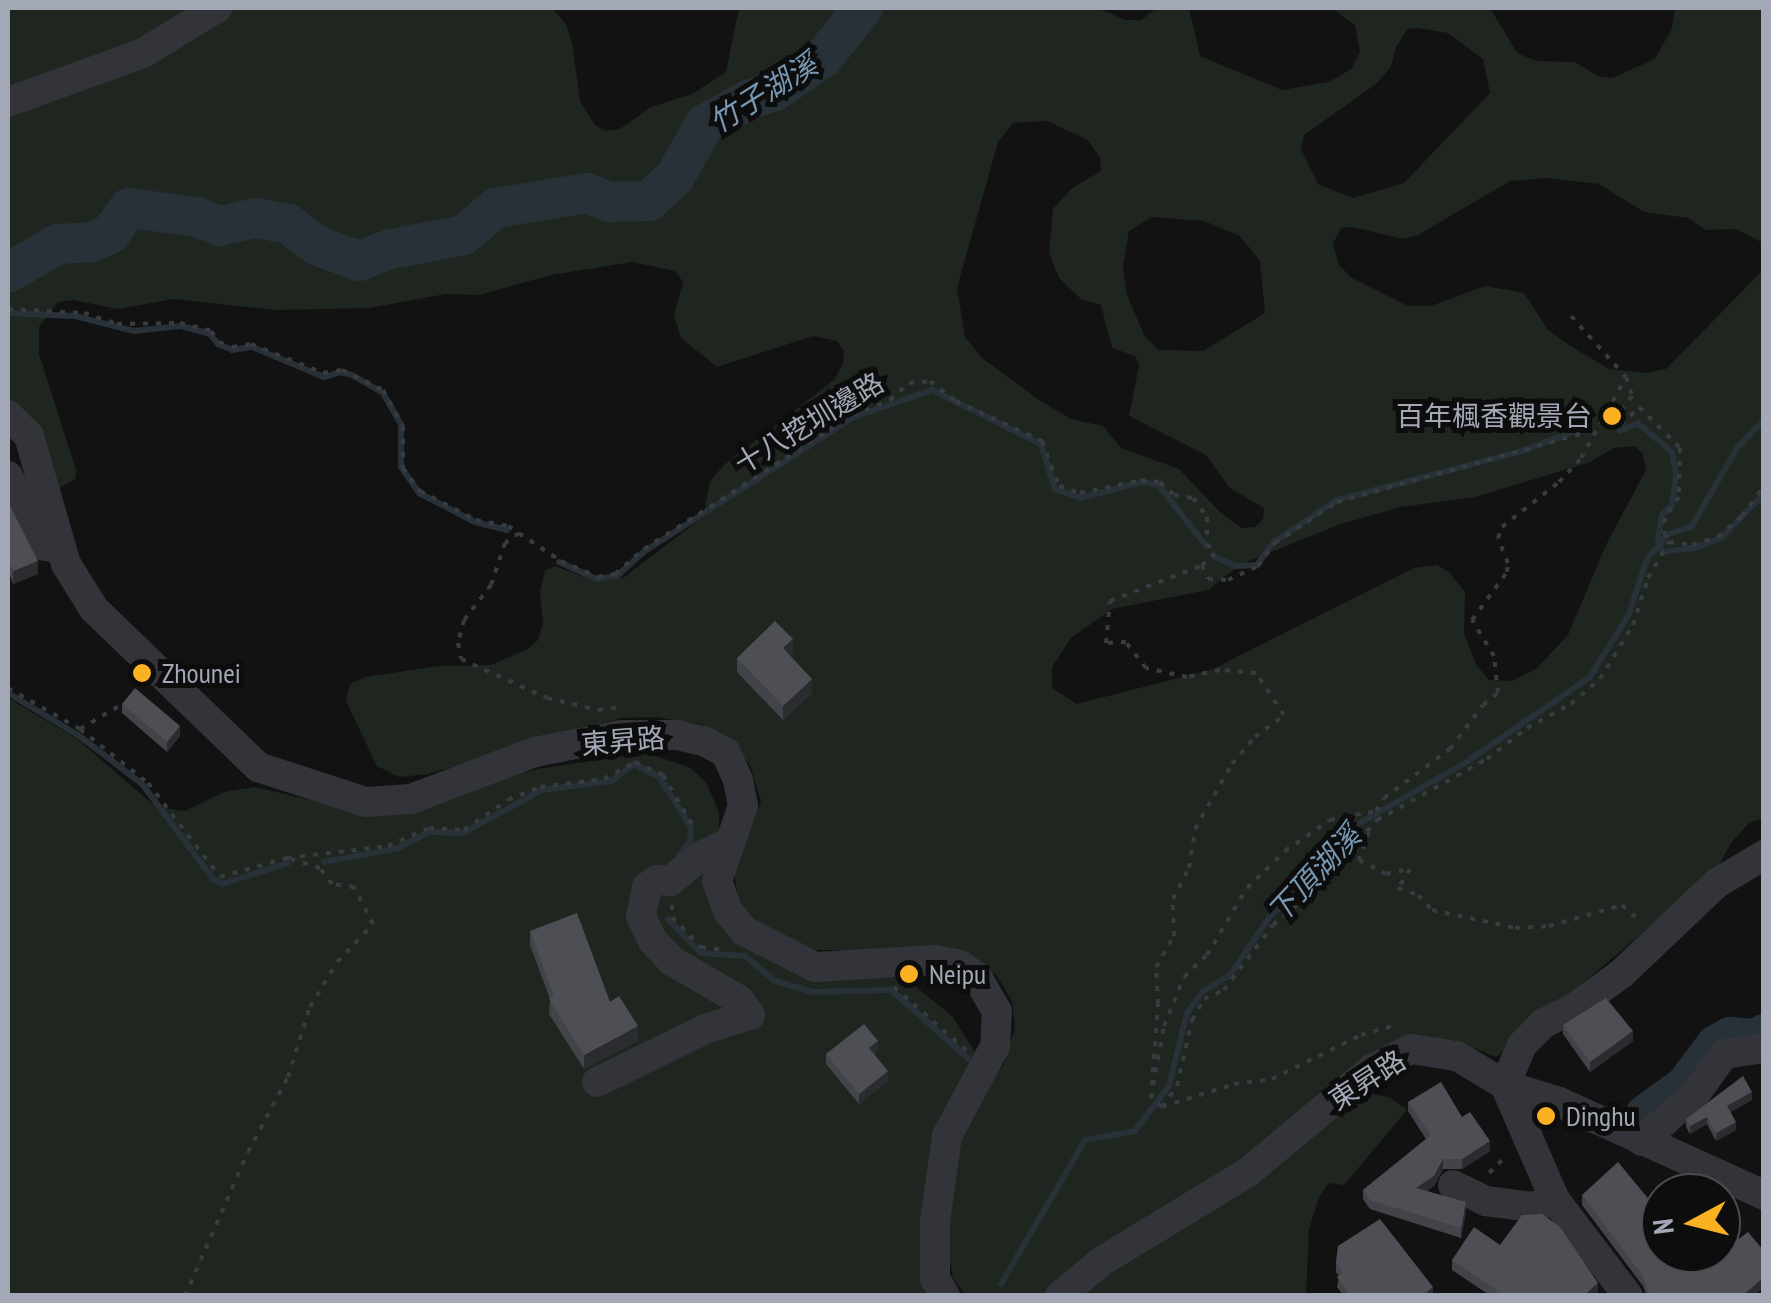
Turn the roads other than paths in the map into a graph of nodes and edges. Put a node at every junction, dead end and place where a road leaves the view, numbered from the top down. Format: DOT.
graph roads {
  1 [pos="217,8"];
  2 [pos="8,102"];
  3 [pos="8,415"];
  4 [pos="8,476"];
  5 [pos="61,549"];
  6 [pos="726,844"];
  7 [pos="1764,855"];
  8 [pos="1764,1048"];
  9 [pos="598,1082"];
  10 [pos="1505,1085"];
  11 [pos="1642,1141"];
  12 [pos="1461,1189"];
  13 [pos="1764,1194"];
  14 [pos="1555,1200"];
  15 [pos="945,1296"];
  16 [pos="1060,1296"];
  17 [pos="1628,1296"];
  1 -- 2 [label="street"];
  3 -- 5 [label="street, 東昇路"];
  4 -- 5 [label="street"];
  5 -- 6 [label="street, 東昇路"];
  6 -- 9 [label="street"];
  6 -- 15 [label="street, 東昇路"];
  7 -- 10 [label="street"];
  8 -- 11 [label="street"];
  10 -- 11 [label="street, 東昇路"];
  10 -- 14 [label="street"];
  10 -- 16 [label="street, 東昇路"];
  11 -- 13 [label="street, 東昇路"];
  12 -- 14 [label="street"];
  14 -- 17 [label="street"];
}
